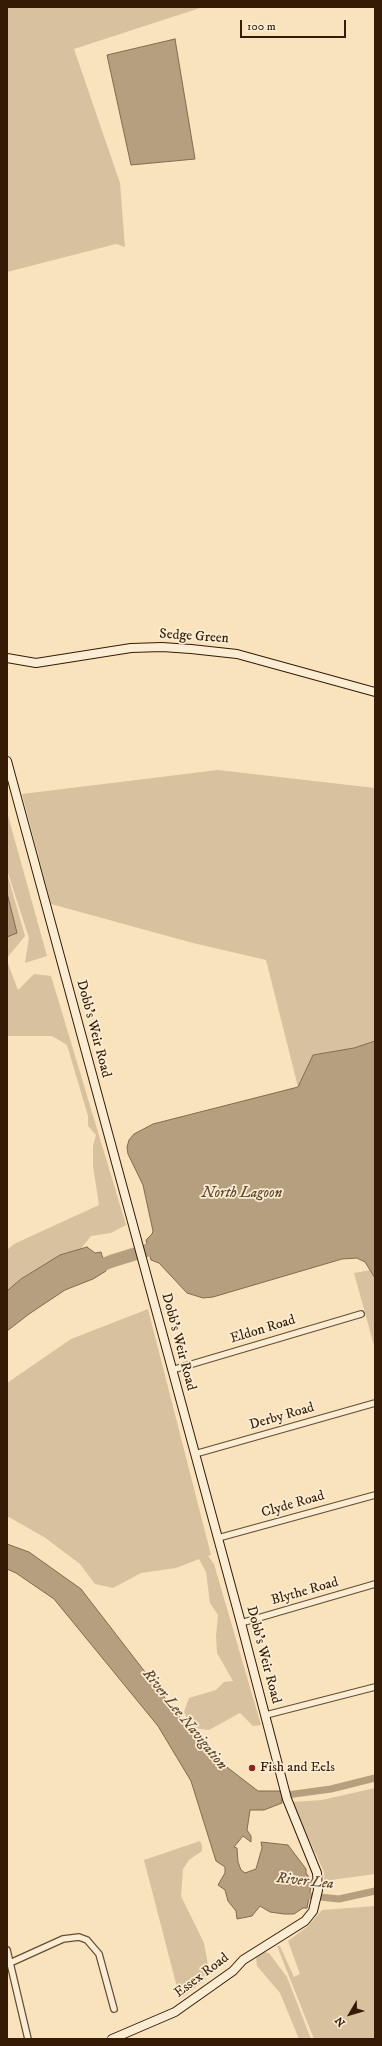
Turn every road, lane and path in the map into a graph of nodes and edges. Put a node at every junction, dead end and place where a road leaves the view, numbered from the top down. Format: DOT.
graph roads {
  1 [pos="7,658"];
  2 [pos="375,692"];
  3 [pos="7,761"];
  4 [pos="361,1314"];
  5 [pos="172,1370"];
  6 [pos="375,1403"];
  7 [pos="195,1454"];
  8 [pos="375,1495"];
  9 [pos="218,1538"];
  10 [pos="375,1584"];
  11 [pos="241,1623"];
  12 [pos="375,1687"];
  13 [pos="266,1715"];
  14 [pos="301,1924"];
  15 [pos="7,1950"];
  16 [pos="10,1963"];
  17 [pos="114,2009"];
  18 [pos="28,2039"];
  19 [pos="112,2039"];
  1 -- 2 [label="street, Sedge Green"];
  3 -- 5 [label="street, Dobb's Weir Road"];
  4 -- 5 [label="street, Eldon Road"];
  5 -- 7 [label="street, Dobb's Weir Road"];
  6 -- 7 [label="street, Derby Road"];
  7 -- 9 [label="street, Dobb's Weir Road"];
  8 -- 9 [label="street, Clyde Road"];
  9 -- 11 [label="street, Dobb's Weir Road"];
  10 -- 11 [label="street, Blythe Road"];
  11 -- 13 [label="street, Dobb's Weir Road"];
  12 -- 13 [label="street"];
  13 -- 14 [label="street, Dobb's Weir Road"];
  14 -- 19 [label="street, Essex Road"];
  15 -- 16 [label="street"];
  16 -- 17 [label="street"];
  16 -- 18 [label="street"];
}
